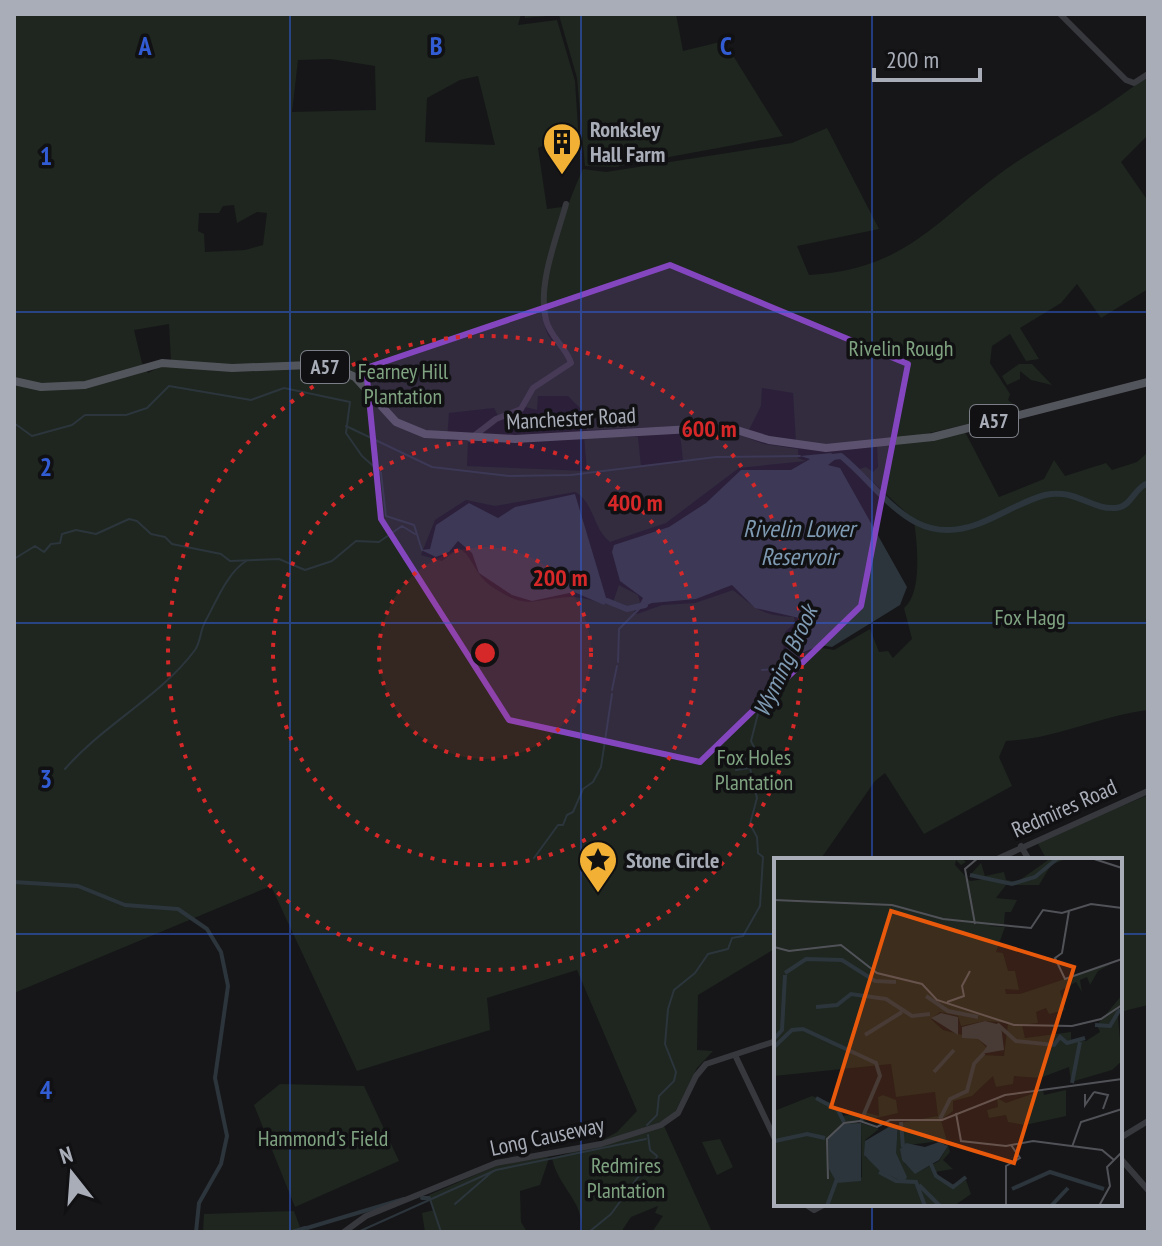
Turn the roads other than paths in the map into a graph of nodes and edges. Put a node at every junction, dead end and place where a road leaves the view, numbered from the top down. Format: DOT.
graph roads {
  1 [pos="1060,14"];
  2 [pos="1148,74"];
  3 [pos="566,204"];
  4 [pos="14,381"];
  5 [pos="1148,382"];
  6 [pos="470,439"];
  7 [pos="1148,791"];
  8 [pos="1021,846"];
  9 [pos="999,858"];
  10 [pos="1028,858"];
  11 [pos="774,1042"];
  12 [pos="735,1055"];
  13 [pos="1148,1121"];
  14 [pos="774,1137"];
  15 [pos="1122,1137"];
  16 [pos="1122,1160"];
  17 [pos="1148,1190"];
  18 [pos="344,1232"];
  1 -- 2 [label="street"];
  3 -- 6 [label="street"];
  4 -- 6 [label="main road, Manchester Road / A57"];
  5 -- 6 [label="main road, Manchester Road / A57"];
  7 -- 8 [label="street, Redmires Road"];
  8 -- 9 [label="street, Redmires Road"];
  8 -- 10 [label="street"];
  11 -- 12 [label="street"];
  12 -- 14 [label="street"];
  12 -- 18 [label="street, Long Causeway"];
  13 -- 15 [label="street"];
  16 -- 17 [label="street"];
}
